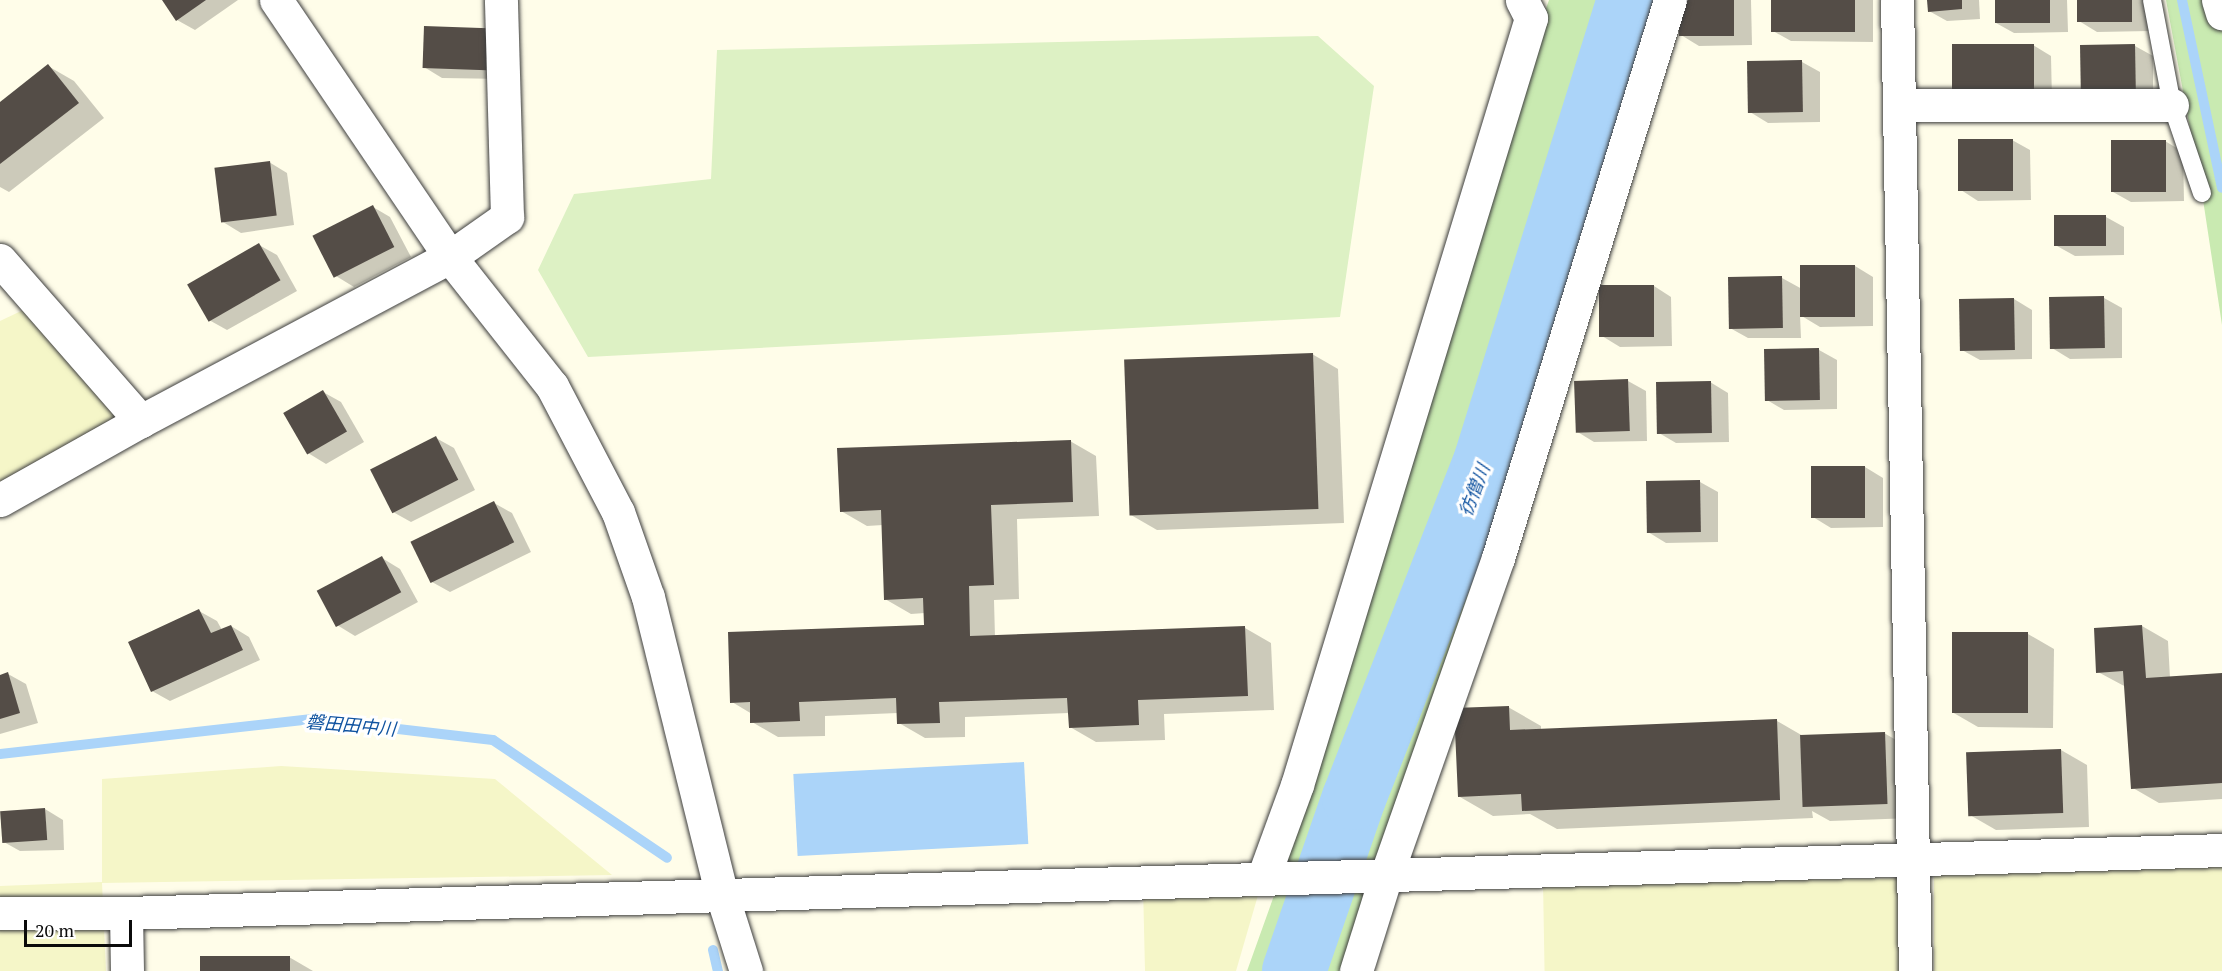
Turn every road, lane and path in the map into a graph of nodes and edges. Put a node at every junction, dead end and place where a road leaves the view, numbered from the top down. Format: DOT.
graph roads {
  1 [pos="276,0"];
  2 [pos="501,0"];
  3 [pos="1522,0"];
  4 [pos="1670,0"];
  5 [pos="1897,0"];
  6 [pos="2151,0"];
  7 [pos="2218,0"];
  8 [pos="2222,13"];
  9 [pos="1899,105"];
  10 [pos="2172,105"];
  11 [pos="2202,193"];
  12 [pos="450,257"];
  13 [pos="0,260"];
  14 [pos="141,421"];
  15 [pos="0,500"];
  16 [pos="2222,850"];
  17 [pos="1913,860"];
  18 [pos="1386,876"];
  19 [pos="1263,878"];
  20 [pos="722,895"];
  21 [pos="0,913"];
  22 [pos="126,913"];
  23 [pos="127,971"];
  24 [pos="746,971"];
  25 [pos="1356,971"];
  26 [pos="1915,971"];
  1 -- 12 [label="street"];
  2 -- 12 [label="street"];
  3 -- 19 [label="street"];
  4 -- 18 [label="street"];
  5 -- 9 [label="street"];
  6 -- 10 [label="lane"];
  7 -- 8 [label="street"];
  9 -- 10 [label="street"];
  9 -- 17 [label="street"];
  10 -- 11 [label="lane"];
  12 -- 14 [label="street"];
  12 -- 20 [label="street"];
  13 -- 14 [label="street"];
  14 -- 15 [label="street"];
  16 -- 17 [label="street"];
  17 -- 18 [label="street"];
  17 -- 26 [label="street"];
  18 -- 19 [label="street"];
  18 -- 25 [label="street"];
  19 -- 20 [label="street"];
  20 -- 22 [label="street"];
  20 -- 24 [label="street"];
  21 -- 22 [label="street"];
  22 -- 23 [label="street"];
}
